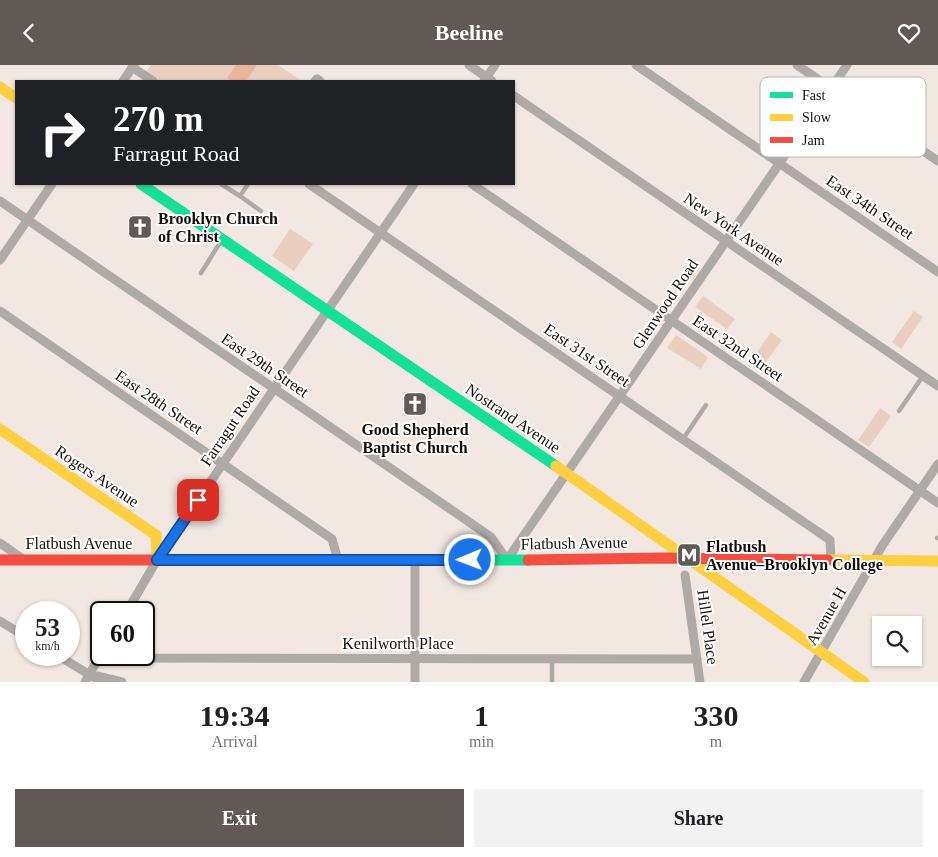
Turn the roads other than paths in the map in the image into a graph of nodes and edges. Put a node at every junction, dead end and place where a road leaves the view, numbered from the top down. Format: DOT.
graph roads {
  1 [pos="469,65"];
  2 [pos="495,65"];
  3 [pos="636,65"];
  4 [pos="798,65"];
  5 [pos="847,65"];
  6 [pos="133,66"];
  7 [pos="815,77"];
  8 [pos="839,77"];
  9 [pos="124,80"];
  10 [pos="152,80"];
  11 [pos="488,80"];
  12 [pos="0,87"];
  13 [pos="15,97"];
  14 [pos="515,97"];
  15 [pos="760,149"];
  16 [pos="926,153"];
  17 [pos="771,157"];
  18 [pos="784,157"];
  19 [pos="938,161"];
  20 [pos="780,163"];
  21 [pos="51,185"];
  22 [pos="142,185"];
  23 [pos="223,185"];
  24 [pos="247,185"];
  25 [pos="310,185"];
  26 [pos="413,185"];
  27 [pos="473,185"];
  28 [pos="240,196"];
  29 [pos="0,201"];
  30 [pos="261,211"];
  31 [pos="28,220"];
  32 [pos="381,232"];
  33 [pos="222,240"];
  34 [pos="726,241"];
  35 [pos="0,260"];
  36 [pos="938,272"];
  37 [pos="200,273"];
  38 [pos="0,311"];
  39 [pos="328,311"];
  40 [pos="672,321"];
  41 [pos="923,376"];
  42 [pos="938,386"];
  43 [pos="274,389"];
  44 [pos="620,396"];
  45 [pos="706,405"];
  46 [pos="899,411"];
  47 [pos="0,429"];
  48 [pos="683,439"];
  49 [pos="222,464"];
  50 [pos="938,464"];
  51 [pos="566,474"];
  52 [pos="921,491"];
  53 [pos="938,503"];
  54 [pos="0,543"];
  55 [pos="690,559"];
  56 [pos="0,560"];
  57 [pos="24,560"];
  58 [pos="157,560"];
  59 [pos="338,560"];
  60 [pos="507,560"];
  61 [pos="415,561"];
  62 [pos="831,561"];
  63 [pos="874,561"];
  64 [pos="938,561"];
  65 [pos="685,575"];
  66 [pos="133,601"];
  67 [pos="0,621"];
  68 [pos="15,630"];
  69 [pos="822,652"];
  70 [pos="155,658"];
  71 [pos="415,658"];
  72 [pos="552,659"];
  73 [pos="697,659"];
  74 [pos="71,666"];
  75 [pos="94,666"];
  76 [pos="87,678"];
  77 [pos="102,682"];
  78 [pos="122,682"];
  79 [pos="415,682"];
  80 [pos="552,682"];
  81 [pos="700,682"];
  82 [pos="804,682"];
  83 [pos="864,682"];
  1 -- 11 [label="street"];
  2 -- 11 [label="street"];
  3 -- 15 [label="street, East 34th Street"];
  4 -- 7 [label="street"];
  5 -- 8 [label="street, Glenwood Road"];
  6 -- 9 [label="street"];
  6 -- 10 [label="street"];
  12 -- 13 [label="main road"];
  14 -- 34 [label="street, New York Avenue"];
  16 -- 19 [label="street"];
  17 -- 20 [label="street, East 34th Street"];
  18 -- 20 [label="street, Glenwood Road"];
  20 -- 34 [label="street, Glenwood Road"];
  20 -- 36 [label="street, East 34th Street"];
  21 -- 31 [label="street"];
  22 -- 33 [label="main road, Nostrand Avenue"];
  23 -- 28 [label="lane"];
  24 -- 28 [label="lane"];
  25 -- 32 [label="street, East 31st Street"];
  26 -- 32 [label="street, Farragut Road"];
  27 -- 40 [label="street, East 32nd Street"];
  28 -- 30 [label="lane"];
  29 -- 31 [label="street, East 29th Street"];
  31 -- 35 [label="street"];
  31 -- 43 [label="street, East 29th Street"];
  32 -- 39 [label="street, Farragut Road"];
  32 -- 44 [label="street, East 31st Street"];
  33 -- 37 [label="lane"];
  33 -- 39 [label="main road, Nostrand Avenue"];
  34 -- 40 [label="street, Glenwood Road"];
  34 -- 41 [label="street, New York Avenue"];
  38 -- 49 [label="street, East 28th Street"];
  39 -- 43 [label="street, Farragut Road"];
  39 -- 51 [label="main road, Nostrand Avenue"];
  40 -- 44 [label="street, Glenwood Road"];
  40 -- 52 [label="street, East 32nd Street"];
  41 -- 42 [label="street, New York Avenue"];
  41 -- 46 [label="lane"];
  43 -- 49 [label="street, Farragut Road"];
  43 -- 60 [label="street, East 29th Street"];
  44 -- 48 [label="street, East 31st Street"];
  44 -- 51 [label="street, Glenwood Road"];
  45 -- 48 [label="lane"];
  47 -- 58 [label="main road, Rogers Avenue"];
  48 -- 62 [label="street, East 31st Street"];
  49 -- 58 [label="street, Farragut Road"];
  49 -- 59 [label="street, East 28th Street"];
  50 -- 52 [label="street, Avenue H"];
  51 -- 55 [label="main road, Nostrand Avenue"];
  51 -- 60 [label="street, Glenwood Road"];
  52 -- 53 [label="street, East 32nd Street"];
  52 -- 63 [label="street, Avenue H"];
  54 -- 57 [label="street"];
  55 -- 60 [label="main road, Flatbush Avenue"];
  55 -- 62 [label="main road, Flatbush Avenue"];
  55 -- 69 [label="main road, Nostrand Avenue"];
  56 -- 57 [label="main road, Flatbush Avenue"];
  57 -- 58 [label="main road, Flatbush Avenue"];
  58 -- 59 [label="main road, Flatbush Avenue"];
  58 -- 66 [label="street, Farragut Road"];
  59 -- 61 [label="main road, Flatbush Avenue"];
  60 -- 61 [label="main road, Flatbush Avenue"];
  61 -- 71 [label="street"];
  62 -- 63 [label="main road, Flatbush Avenue"];
  63 -- 64 [label="main road, Flatbush Avenue"];
  63 -- 69 [label="street, Avenue H"];
  65 -- 73 [label="street, Hillel Place"];
  67 -- 68 [label="street"];
  69 -- 82 [label="street, Avenue H"];
  69 -- 83 [label="main road, Nostrand Avenue"];
  70 -- 71 [label="street, Kenilworth Place"];
  71 -- 72 [label="street, Kenilworth Place"];
  71 -- 79 [label="street"];
  72 -- 73 [label="street, Kenilworth Place"];
  72 -- 80 [label="lane"];
  73 -- 81 [label="street, Hillel Place"];
  74 -- 76 [label="street"];
  75 -- 76 [label="street"];
  76 -- 77 [label="street"];
  76 -- 78 [label="street"];
}
